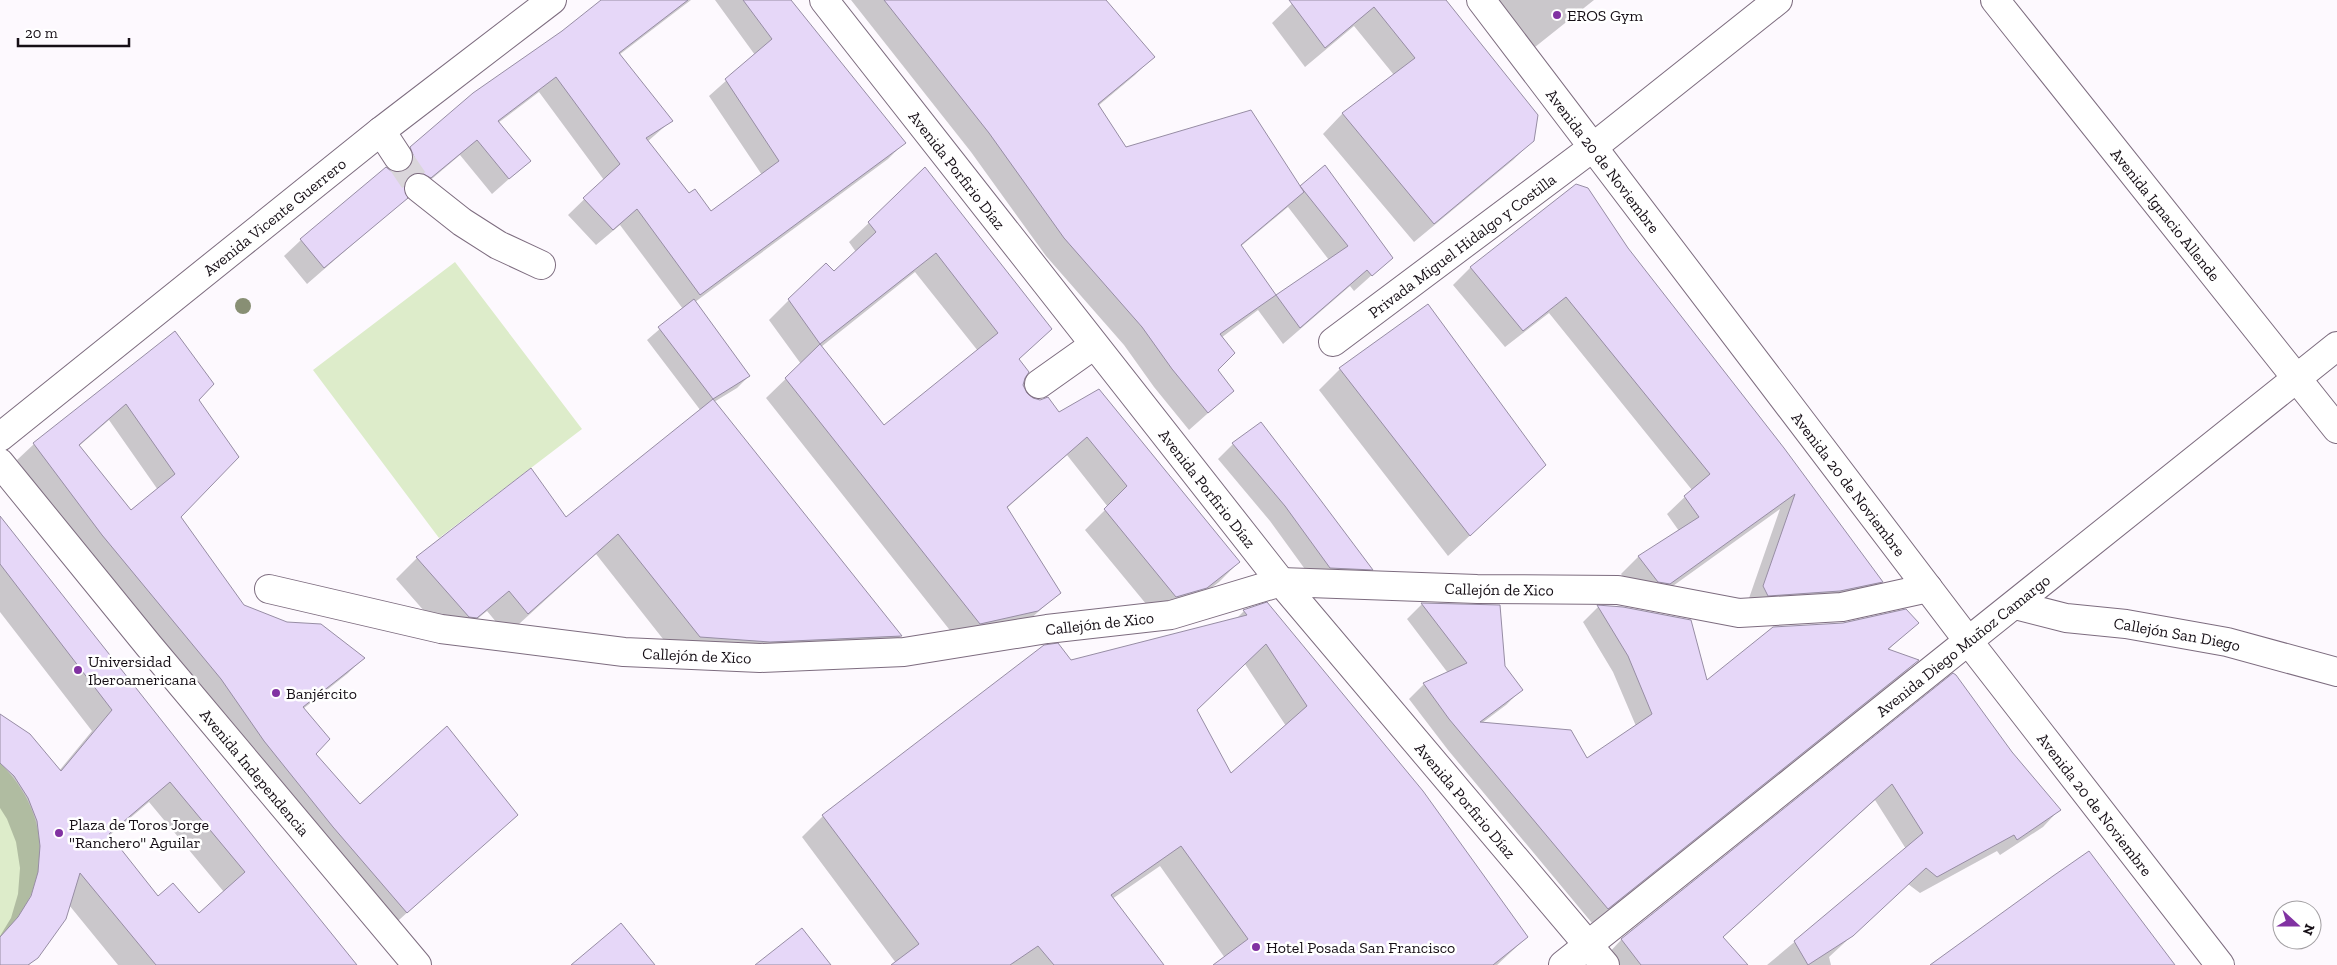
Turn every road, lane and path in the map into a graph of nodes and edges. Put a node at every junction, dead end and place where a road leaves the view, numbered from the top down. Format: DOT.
graph roads {
  1 [pos="552,0"];
  2 [pos="824,0"];
  3 [pos="1480,0"];
  4 [pos="1778,0"];
  5 [pos="1995,0"];
  6 [pos="381,131"];
  7 [pos="1592,148"];
  8 [pos="398,157"];
  9 [pos="419,188"];
  10 [pos="541,265"];
  11 [pos="1333,342"];
  12 [pos="1094,345"];
  13 [pos="2337,346"];
  14 [pos="2298,378"];
  15 [pos="1039,384"];
  16 [pos="2337,429"];
  17 [pos="0,437"];
  18 [pos="0,463"];
  19 [pos="1281,582"];
  20 [pos="1928,588"];
  21 [pos="269,589"];
  22 [pos="2015,606"];
  23 [pos="1969,642"];
  24 [pos="2337,672"];
  25 [pos="1588,943"];
  26 [pos="417,965"];
  27 [pos="1563,965"];
  28 [pos="1605,965"];
  29 [pos="2220,965"];
  1 -- 6 [label="street, Avenida Vicente Guerrero"];
  2 -- 12 [label="street, Avenida Porfirio Díaz"];
  3 -- 7 [label="street, Avenida 20 de Noviembre"];
  4 -- 7 [label="street, Privada Miguel Hidalgo y Costilla"];
  5 -- 14 [label="street, Avenida Ignacio Allende"];
  6 -- 8 [label="street"];
  6 -- 17 [label="street, Avenida Vicente Guerrero"];
  7 -- 11 [label="street, Privada Miguel Hidalgo y Costilla"];
  7 -- 20 [label="street, Avenida 20 de Noviembre"];
  9 -- 10 [label="street"];
  12 -- 15 [label="street"];
  12 -- 19 [label="street, Avenida Porfirio Díaz"];
  13 -- 14 [label="street, Avenida Diego Muñoz Camargo"];
  14 -- 16 [label="street, Avenida Ignacio Allende"];
  14 -- 22 [label="street, Avenida Diego Muñoz Camargo"];
  18 -- 26 [label="street, Avenida Independencia"];
  19 -- 20 [label="street, Callejón de Xico"];
  19 -- 21 [label="street, Callejón de Xico"];
  19 -- 25 [label="street, Avenida Porfirio Díaz"];
  20 -- 23 [label="street, Avenida 20 de Noviembre"];
  22 -- 23 [label="street, Avenida Diego Muñoz Camargo"];
  22 -- 24 [label="street, Callejón San Diego"];
  23 -- 25 [label="street, Avenida Diego Muñoz Camargo"];
  23 -- 29 [label="street, Avenida 20 de Noviembre"];
  25 -- 27 [label="street, Avenida Diego Muñoz Camargo"];
  25 -- 28 [label="street, Avenida Porfirio Díaz"];
}
